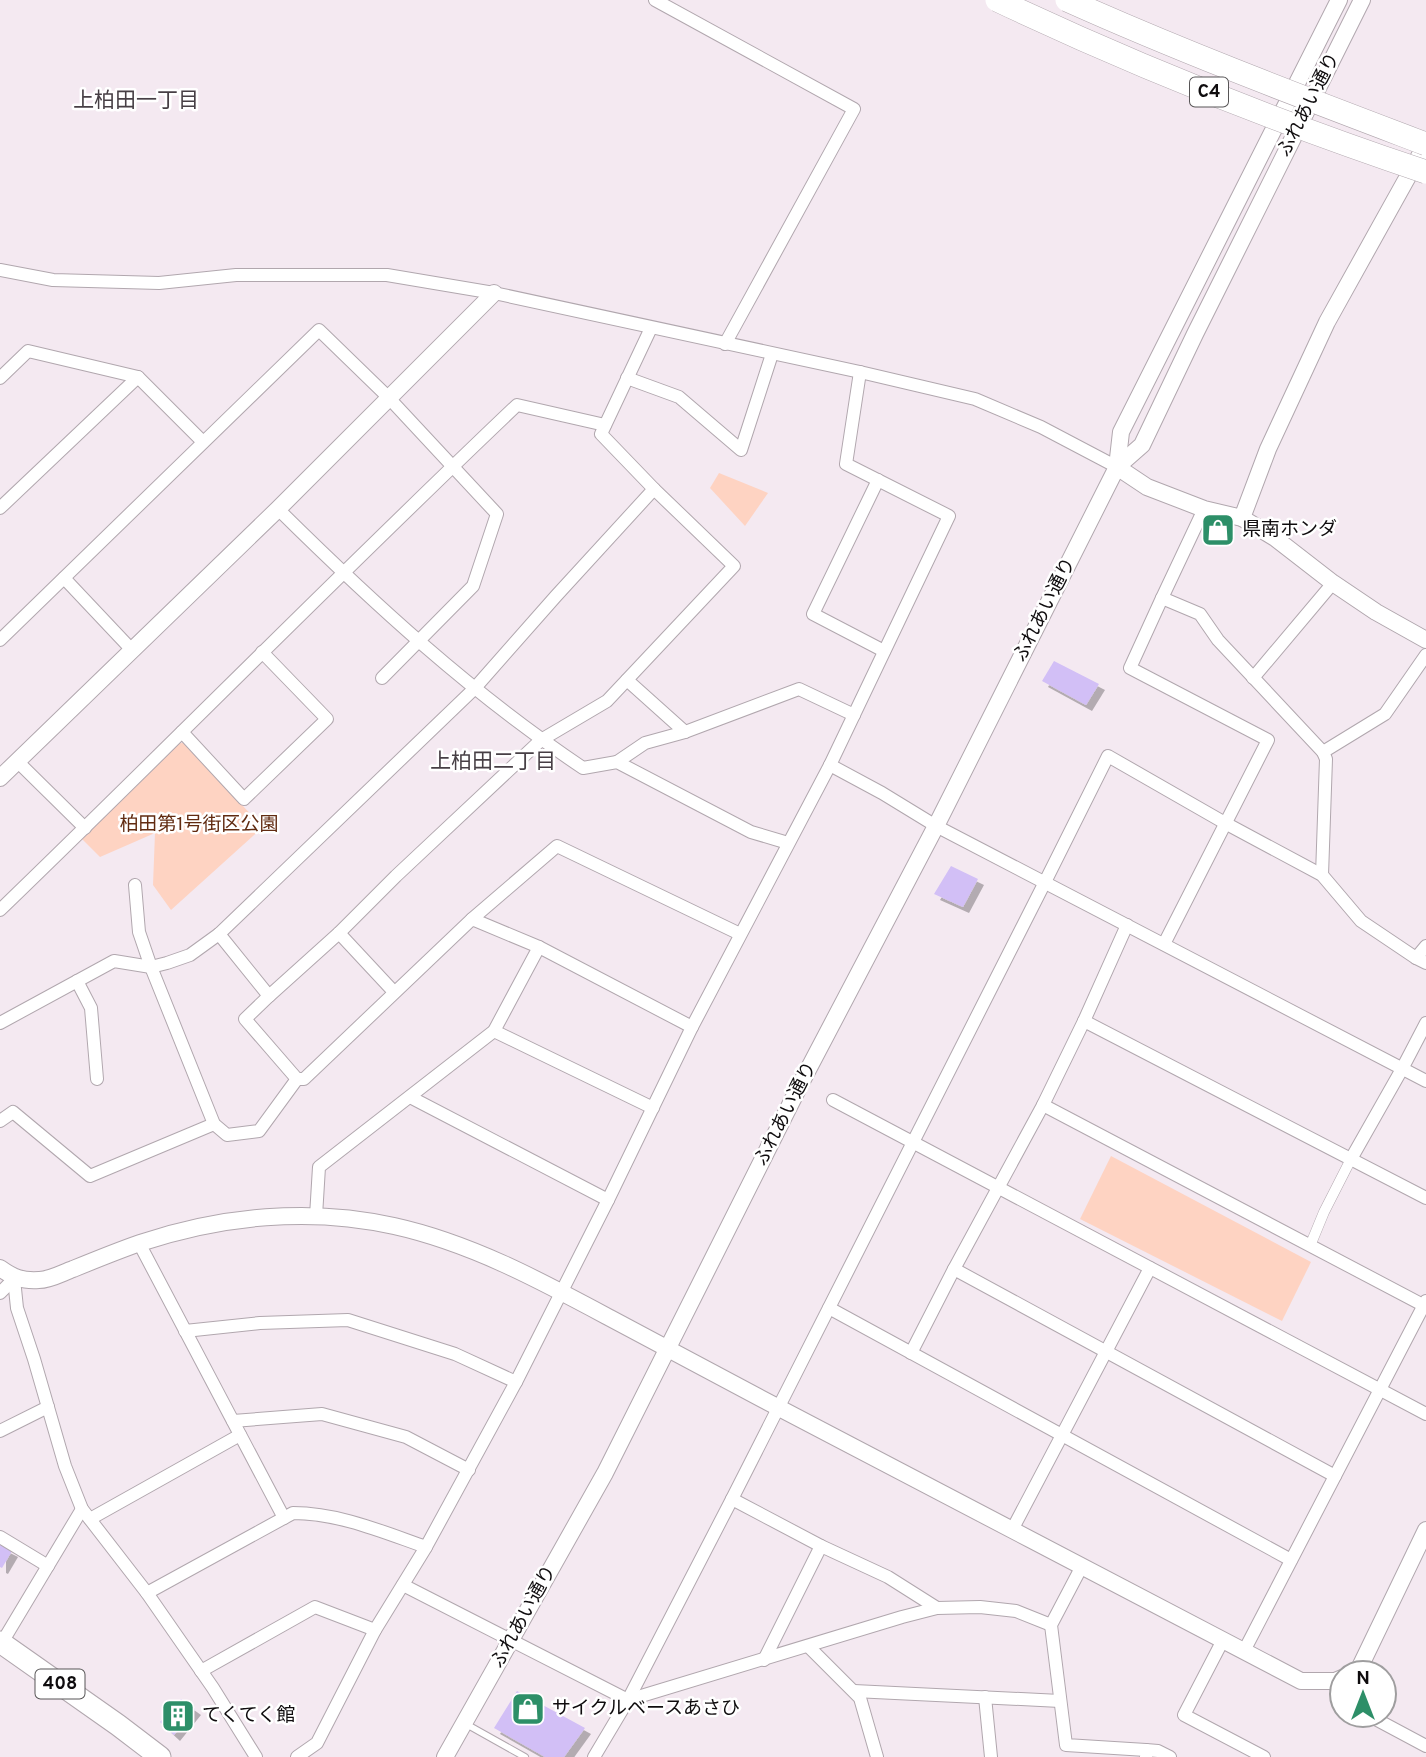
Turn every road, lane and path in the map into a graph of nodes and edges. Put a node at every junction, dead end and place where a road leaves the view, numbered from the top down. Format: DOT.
graph roads {
  1 [pos="655,0"];
  2 [pos="997,0"];
  3 [pos="1067,0"];
  4 [pos="1339,0"];
  5 [pos="1362,0"];
  6 [pos="1426,144"];
  7 [pos="1426,172"];
  8 [pos="0,272"];
  9 [pos="494,293"];
  10 [pos="651,328"];
  11 [pos="725,344"];
  12 [pos="772,354"];
  13 [pos="860,372"];
  14 [pos="138,377"];
  15 [pos="0,378"];
  16 [pos="627,378"];
  17 [pos="388,397"];
  18 [pos="605,425"];
  19 [pos="203,442"];
  20 [pos="452,466"];
  21 [pos="1117,467"];
  22 [pos="878,480"];
  23 [pos="654,489"];
  24 [pos="0,508"];
  25 [pos="278,509"];
  26 [pos="1204,509"];
  27 [pos="1242,518"];
  28 [pos="342,572"];
  29 [pos="64,578"];
  30 [pos="1333,583"];
  31 [pos="1162,598"];
  32 [pos="1,637"];
  33 [pos="1426,640"];
  34 [pos="419,641"];
  35 [pos="131,649"];
  36 [pos="884,651"];
  37 [pos="262,652"];
  38 [pos="1426,655"];
  39 [pos="382,678"];
  40 [pos="1253,678"];
  41 [pos="627,681"];
  42 [pos="474,689"];
  43 [pos="853,715"];
  44 [pos="182,732"];
  45 [pos="685,732"];
  46 [pos="541,740"];
  47 [pos="1323,752"];
  48 [pos="17,761"];
  49 [pos="617,762"];
  50 [pos="830,765"];
  51 [pos="0,778"];
  52 [pos="1225,823"];
  53 [pos="936,826"];
  54 [pos="85,828"];
  55 [pos="788,843"];
  56 [pos="1322,875"];
  57 [pos="1044,884"];
  58 [pos="135,885"];
  59 [pos="0,910"];
  60 [pos="472,919"];
  61 [pos="1127,925"];
  62 [pos="339,933"];
  63 [pos="219,934"];
  64 [pos="740,934"];
  65 [pos="1164,944"];
  66 [pos="1426,946"];
  67 [pos="538,947"];
  68 [pos="1421,960"];
  69 [pos="151,967"];
  70 [pos="77,981"];
  71 [pos="394,992"];
  72 [pos="269,996"];
  73 [pos="1084,1021"];
  74 [pos="0,1023"];
  75 [pos="1426,1023"];
  76 [pos="691,1027"];
  77 [pos="495,1031"];
  78 [pos="1402,1069"];
  79 [pos="97,1079"];
  80 [pos="297,1079"];
  81 [pos="1426,1081"];
  82 [pos="410,1097"];
  83 [pos="833,1100"];
  84 [pos="1043,1105"];
  85 [pos="653,1108"];
  86 [pos="0,1121"];
  87 [pos="214,1124"];
  88 [pos="913,1142"];
  89 [pos="1351,1159"];
  90 [pos="999,1188"];
  91 [pos="1426,1198"];
  92 [pos="608,1200"];
  93 [pos="316,1216"];
  94 [pos="139,1243"];
  95 [pos="1310,1246"];
  96 [pos="0,1268"];
  97 [pos="1150,1268"];
  98 [pos="954,1269"];
  99 [pos="14,1279"];
  100 [pos="562,1292"];
  101 [pos="0,1293"];
  102 [pos="1425,1303"];
  103 [pos="829,1308"];
  104 [pos="185,1331"];
  105 [pos="668,1349"];
  106 [pos="1106,1352"];
  107 [pos="911,1353"];
  108 [pos="516,1382"];
  109 [pos="1380,1390"];
  110 [pos="48,1407"];
  111 [pos="779,1408"];
  112 [pos="1426,1414"];
  113 [pos="233,1421"];
  114 [pos="0,1432"];
  115 [pos="240,1435"];
  116 [pos="1062,1435"];
  117 [pos="468,1470"];
  118 [pos="1335,1476"];
  119 [pos="732,1499"];
  120 [pos="86,1514"];
  121 [pos="284,1518"];
  122 [pos="1012,1530"];
  123 [pos="1426,1530"];
  124 [pos="0,1537"];
  125 [pos="821,1546"];
  126 [pos="426,1547"];
  127 [pos="1291,1560"];
  128 [pos="48,1566"];
  129 [pos="1082,1566"];
  130 [pos="403,1585"];
  131 [pos="147,1593"];
  132 [pos="937,1608"];
  133 [pos="1051,1625"];
  134 [pos="375,1629"];
  135 [pos="1223,1640"];
  136 [pos="512,1641"];
  137 [pos="0,1644"];
  138 [pos="808,1646"];
  139 [pos="1244,1651"];
  140 [pos="1364,1659"];
  141 [pos="764,1660"];
  142 [pos="201,1671"];
  143 [pos="1328,1680"];
  144 [pos="853,1692"];
  145 [pos="985,1697"];
  146 [pos="628,1700"];
  147 [pos="1060,1700"];
  148 [pos="465,1723"];
  149 [pos="1394,1729"];
  150 [pos="1426,1746"];
  151 [pos="1146,1753"];
  152 [pos="160,1757"];
  153 [pos="256,1757"];
  154 [pos="297,1757"];
  155 [pos="445,1757"];
  156 [pos="525,1757"];
  157 [pos="594,1757"];
  158 [pos="877,1757"];
  159 [pos="992,1757"];
  160 [pos="1170,1757"];
  161 [pos="1264,1757"];
  1 -- 11 [label="street"];
  2 -- 7 [label="highway, C4, bridge"];
  3 -- 6 [label="highway, C4, bridge"];
  4 -- 21 [label="street, ふれあい通り"];
  5 -- 21 [label="street, ふれあい通り"];
  6 -- 27 [label="street"];
  8 -- 9 [label="street"];
  9 -- 10 [label="street"];
  9 -- 17 [label="street"];
  10 -- 11 [label="street"];
  10 -- 16 [label="street"];
  11 -- 12 [label="street"];
  12 -- 13 [label="street"];
  12 -- 16 [label="street"];
  13 -- 21 [label="street"];
  13 -- 22 [label="street"];
  14 -- 15 [label="street"];
  14 -- 19 [label="street"];
  14 -- 24 [label="street"];
  16 -- 18 [label="street"];
  17 -- 19 [label="street"];
  17 -- 20 [label="street"];
  17 -- 25 [label="street"];
  18 -- 20 [label="street"];
  18 -- 23 [label="street"];
  19 -- 29 [label="street"];
  20 -- 28 [label="street"];
  20 -- 34 [label="street"];
  21 -- 26 [label="street"];
  21 -- 53 [label="street, ふれあい通り"];
  22 -- 36 [label="street"];
  22 -- 36 [label="street"];
  23 -- 41 [label="street"];
  23 -- 42 [label="street"];
  25 -- 28 [label="street"];
  25 -- 35 [label="street"];
  26 -- 27 [label="street"];
  26 -- 31 [label="street"];
  27 -- 30 [label="street"];
  28 -- 34 [label="street"];
  28 -- 37 [label="street"];
  29 -- 32 [label="street"];
  29 -- 35 [label="street"];
  30 -- 33 [label="street"];
  30 -- 40 [label="street"];
  31 -- 40 [label="street"];
  31 -- 52 [label="street"];
  34 -- 39 [label="street"];
  34 -- 42 [label="street"];
  35 -- 48 [label="street"];
  36 -- 43 [label="street"];
  37 -- 44 [label="street"];
  37 -- 44 [label="street"];
  38 -- 47 [label="street"];
  40 -- 47 [label="street"];
  41 -- 45 [label="street"];
  41 -- 46 [label="street"];
  42 -- 46 [label="street"];
  42 -- 63 [label="street"];
  43 -- 45 [label="street"];
  43 -- 50 [label="street"];
  44 -- 54 [label="street"];
  45 -- 49 [label="street"];
  46 -- 49 [label="street"];
  46 -- 62 [label="street"];
  47 -- 56 [label="street"];
  48 -- 51 [label="street"];
  48 -- 54 [label="street"];
  49 -- 55 [label="street"];
  50 -- 53 [label="street"];
  50 -- 55 [label="street"];
  52 -- 56 [label="street"];
  52 -- 57 [label="street"];
  52 -- 65 [label="street"];
  53 -- 57 [label="street"];
  53 -- 105 [label="street, ふれあい通り"];
  54 -- 59 [label="street"];
  55 -- 64 [label="street"];
  56 -- 68 [label="street"];
  57 -- 61 [label="street"];
  57 -- 88 [label="street"];
  58 -- 69 [label="street"];
  60 -- 64 [label="street"];
  60 -- 67 [label="street"];
  60 -- 71 [label="street"];
  61 -- 65 [label="street"];
  61 -- 73 [label="street"];
  62 -- 71 [label="street"];
  62 -- 72 [label="street"];
  63 -- 69 [label="street"];
  63 -- 72 [label="street"];
  64 -- 76 [label="street"];
  65 -- 78 [label="street"];
  66 -- 68 [label="street"];
  67 -- 76 [label="street"];
  67 -- 77 [label="street"];
  69 -- 70 [label="street"];
  69 -- 87 [label="street"];
  70 -- 74 [label="street"];
  70 -- 79 [label="street"];
  71 -- 80 [label="street"];
  72 -- 80 [label="street"];
  73 -- 84 [label="street"];
  73 -- 89 [label="street"];
  75 -- 78 [label="street"];
  76 -- 85 [label="street"];
  77 -- 82 [label="street"];
  77 -- 85 [label="street"];
  78 -- 81 [label="street"];
  78 -- 89 [label="street"];
  80 -- 87 [label="street"];
  82 -- 92 [label="street"];
  82 -- 93 [label="street"];
  83 -- 88 [label="street"];
  84 -- 90 [label="street"];
  84 -- 95 [label="street"];
  85 -- 92 [label="street"];
  86 -- 87 [label="street"];
  88 -- 90 [label="street"];
  88 -- 103 [label="street"];
  89 -- 91 [label="street"];
  89 -- 95 [label="street"];
  90 -- 97 [label="street"];
  90 -- 98 [label="street"];
  92 -- 100 [label="street"];
  93 -- 94 [label="street"];
  93 -- 100 [label="street"];
  94 -- 99 [label="street"];
  94 -- 104 [label="street"];
  95 -- 102 [label="street"];
  96 -- 99 [label="street"];
  97 -- 106 [label="street"];
  97 -- 109 [label="street"];
  98 -- 106 [label="street"];
  98 -- 107 [label="street"];
  99 -- 101 [label="street"];
  99 -- 110 [label="street"];
  100 -- 105 [label="street"];
  100 -- 108 [label="street"];
  102 -- 109 [label="street"];
  103 -- 107 [label="street"];
  103 -- 111 [label="street"];
  104 -- 108 [label="street"];
  104 -- 113 [label="street"];
  105 -- 111 [label="street"];
  105 -- 136 [label="street, ふれあい通り"];
  106 -- 116 [label="street"];
  106 -- 118 [label="street"];
  107 -- 116 [label="street"];
  108 -- 117 [label="street"];
  109 -- 112 [label="street"];
  109 -- 118 [label="street"];
  110 -- 114 [label="street"];
  110 -- 120 [label="street"];
  111 -- 119 [label="street"];
  111 -- 122 [label="street"];
  113 -- 115 [label="street"];
  113 -- 117 [label="street"];
  115 -- 120 [label="street"];
  115 -- 121 [label="street"];
  116 -- 122 [label="street"];
  116 -- 127 [label="street"];
  117 -- 126 [label="street"];
  118 -- 127 [label="street"];
  119 -- 125 [label="street"];
  119 -- 146 [label="street"];
  120 -- 128 [label="street"];
  120 -- 131 [label="street"];
  121 -- 126 [label="street"];
  121 -- 131 [label="street"];
  122 -- 129 [label="street"];
  123 -- 140 [label="street"];
  124 -- 128 [label="street"];
  125 -- 132 [label="street"];
  125 -- 141 [label="street"];
  126 -- 130 [label="street"];
  127 -- 139 [label="street"];
  128 -- 137 [label="street"];
  129 -- 133 [label="street"];
  129 -- 135 [label="street"];
  130 -- 134 [label="street"];
  130 -- 136 [label="street"];
  131 -- 142 [label="street"];
  132 -- 133 [label="street"];
  132 -- 138 [label="street"];
  133 -- 147 [label="street"];
  134 -- 142 [label="street"];
  134 -- 154 [label="street"];
  135 -- 139 [label="street"];
  135 -- 161 [label="street"];
  136 -- 146 [label="street"];
  136 -- 148 [label="street, ふれあい通り"];
  137 -- 152 [label="highway, 408"];
  138 -- 141 [label="street"];
  138 -- 144 [label="street"];
  139 -- 143 [label="street"];
  141 -- 146 [label="street"];
  142 -- 153 [label="street"];
  144 -- 145 [label="street"];
  144 -- 158 [label="street"];
  145 -- 147 [label="street"];
  145 -- 159 [label="street"];
  146 -- 157 [label="street"];
  147 -- 151 [label="street"];
  148 -- 155 [label="street, ふれあい通り"];
  148 -- 156 [label="lane"];
  149 -- 150 [label="street"];
  151 -- 160 [label="street"];
}
